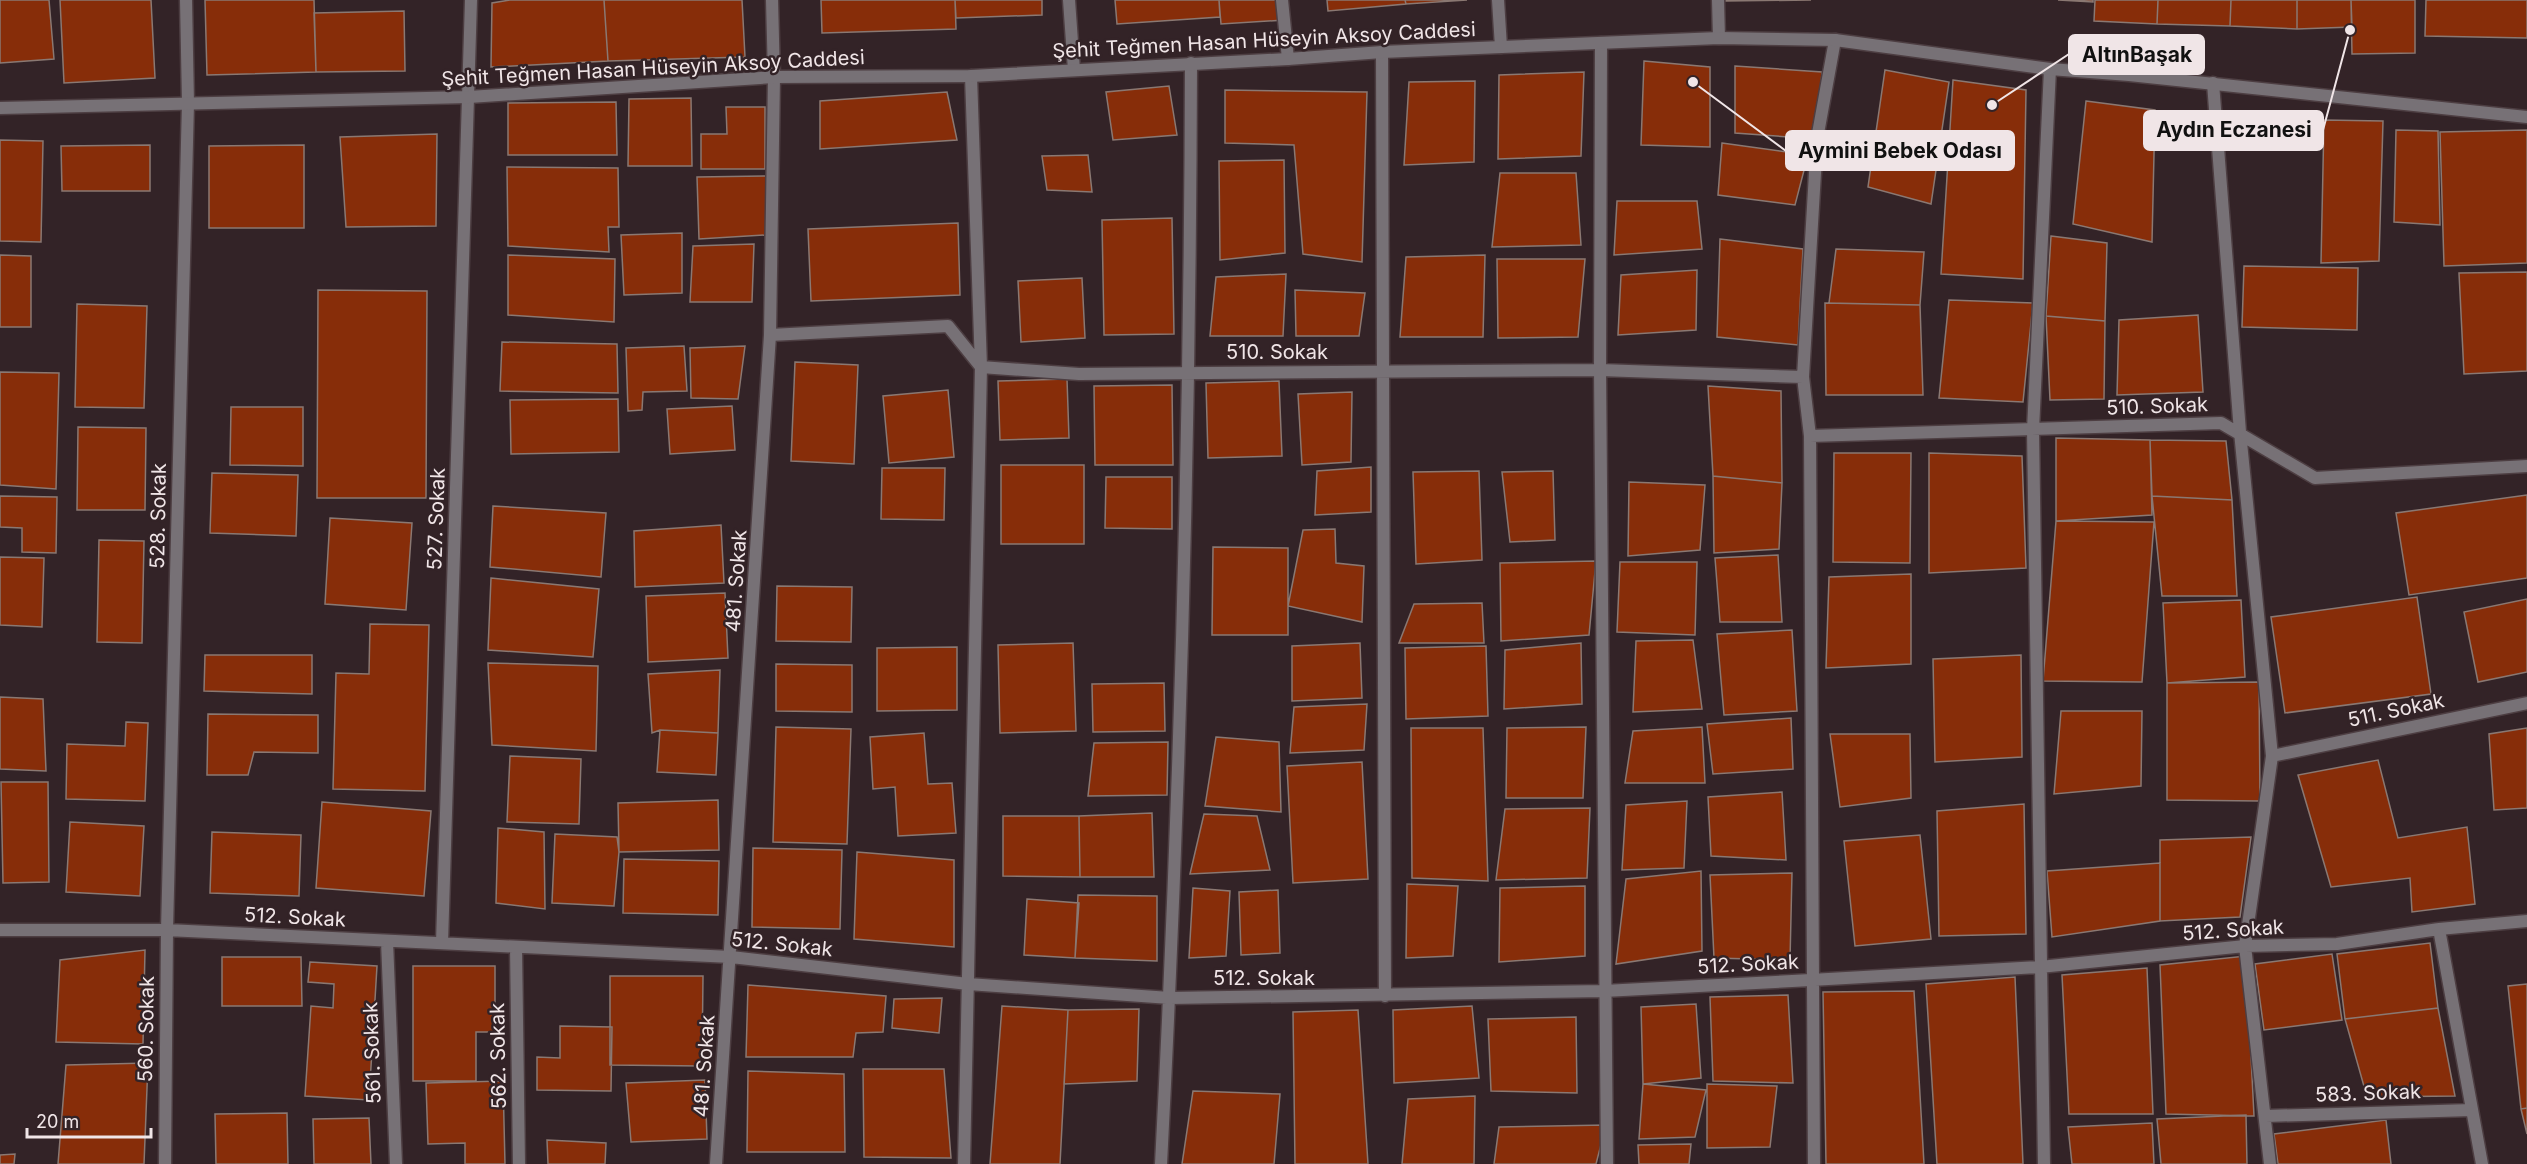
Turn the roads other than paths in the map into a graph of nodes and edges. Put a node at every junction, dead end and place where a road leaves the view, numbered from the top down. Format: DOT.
graph roads {
  1 [pos="186,0"];
  2 [pos="471,0"];
  3 [pos="772,0"];
  4 [pos="1069,0"];
  5 [pos="1282,0"];
  6 [pos="1498,0"];
  7 [pos="1718,0"];
  8 [pos="1719,38"];
  9 [pos="1835,40"];
  10 [pos="1602,43"];
  11 [pos="1501,47"];
  12 [pos="1382,52"];
  13 [pos="1288,59"];
  14 [pos="1191,63"];
  15 [pos="2050,69"];
  16 [pos="1074,70"];
  17 [pos="971,76"];
  18 [pos="774,77"];
  19 [pos="2213,83"];
  20 [pos="469,97"];
  21 [pos="188,103"];
  22 [pos="0,108"];
  23 [pos="2527,117"];
  24 [pos="770,335"];
  25 [pos="981,367"];
  26 [pos="1600,370"];
  27 [pos="1190,371"];
  28 [pos="1382,372"];
  29 [pos="1803,376"];
  30 [pos="2033,430"];
  31 [pos="2240,432"];
  32 [pos="1810,436"];
  33 [pos="2527,466"];
  34 [pos="2527,703"];
  35 [pos="2272,756"];
  36 [pos="2527,921"];
  37 [pos="2439,929"];
  38 [pos="0,930"];
  39 [pos="167,930"];
  40 [pos="387,941"];
  41 [pos="442,943"];
  42 [pos="2245,946"];
  43 [pos="516,947"];
  44 [pos="731,957"];
  45 [pos="2040,967"];
  46 [pos="1811,980"];
  47 [pos="968,984"];
  48 [pos="1604,991"];
  49 [pos="1384,996"];
  50 [pos="1170,998"];
  51 [pos="2472,1110"];
  52 [pos="2266,1116"];
  53 [pos="165,1164"];
  54 [pos="396,1164"];
  55 [pos="519,1164"];
  56 [pos="716,1164"];
  57 [pos="964,1164"];
  58 [pos="1161,1164"];
  59 [pos="1607,1164"];
  60 [pos="1814,1164"];
  61 [pos="2044,1164"];
  62 [pos="2271,1164"];
  63 [pos="2482,1164"];
  1 -- 21 [label="street, 528. Sokak"];
  2 -- 20 [label="street, 527. Sokak"];
  3 -- 18 [label="street, 481. Sokak"];
  4 -- 16 [label="street"];
  5 -- 13 [label="street"];
  6 -- 11 [label="street"];
  7 -- 8 [label="street"];
  8 -- 9 [label="street, Şehit Teğmen Hasan Hüseyin Aksoy Caddesi"];
  8 -- 10 [label="street, Şehit Teğmen Hasan Hüseyin Aksoy Caddesi"];
  9 -- 15 [label="street, Şehit Teğmen Hasan Hüseyin Aksoy Caddesi"];
  9 -- 29 [label="street"];
  10 -- 11 [label="street, Şehit Teğmen Hasan Hüseyin Aksoy Caddesi"];
  10 -- 26 [label="street"];
  11 -- 12 [label="street, Şehit Teğmen Hasan Hüseyin Aksoy Caddesi"];
  12 -- 13 [label="street, Şehit Teğmen Hasan Hüseyin Aksoy Caddesi"];
  12 -- 28 [label="street"];
  13 -- 14 [label="street, Şehit Teğmen Hasan Hüseyin Aksoy Caddesi"];
  14 -- 16 [label="street, Şehit Teğmen Hasan Hüseyin Aksoy Caddesi"];
  14 -- 27 [label="street"];
  15 -- 19 [label="street, Şehit Teğmen Hasan Hüseyin Aksoy Caddesi"];
  15 -- 30 [label="street"];
  16 -- 17 [label="street, Şehit Teğmen Hasan Hüseyin Aksoy Caddesi"];
  17 -- 18 [label="street, Şehit Teğmen Hasan Hüseyin Aksoy Caddesi"];
  17 -- 25 [label="street"];
  18 -- 20 [label="street, Şehit Teğmen Hasan Hüseyin Aksoy Caddesi"];
  18 -- 24 [label="street, 481. Sokak"];
  19 -- 23 [label="street, Şehit Teğmen Hasan Hüseyin Aksoy Caddesi"];
  19 -- 31 [label="street"];
  20 -- 21 [label="street, Şehit Teğmen Hasan Hüseyin Aksoy Caddesi"];
  20 -- 41 [label="street, 527. Sokak"];
  21 -- 22 [label="street, Şehit Teğmen Hasan Hüseyin Aksoy Caddesi"];
  21 -- 39 [label="street, 528. Sokak"];
  24 -- 25 [label="street"];
  24 -- 44 [label="street, 481. Sokak"];
  25 -- 27 [label="street, 510. Sokak"];
  25 -- 47 [label="street"];
  26 -- 28 [label="street, 510. Sokak"];
  26 -- 29 [label="street, 510. Sokak"];
  26 -- 48 [label="street"];
  27 -- 28 [label="street, 510. Sokak"];
  27 -- 50 [label="street"];
  28 -- 49 [label="street"];
  29 -- 32 [label="street"];
  30 -- 31 [label="street, 510. Sokak"];
  30 -- 32 [label="street, 510. Sokak"];
  30 -- 45 [label="street"];
  31 -- 33 [label="street, 510. Sokak"];
  31 -- 35 [label="street"];
  32 -- 46 [label="street"];
  34 -- 35 [label="street, 511. Sokak"];
  35 -- 42 [label="street"];
  36 -- 37 [label="street, 512. Sokak"];
  37 -- 42 [label="street, 512. Sokak"];
  37 -- 51 [label="street"];
  38 -- 39 [label="street, 512. Sokak"];
  39 -- 40 [label="street, 512. Sokak"];
  39 -- 53 [label="street, 560. Sokak"];
  40 -- 41 [label="street, 512. Sokak"];
  40 -- 54 [label="street, 561. Sokak"];
  41 -- 43 [label="street, 512. Sokak"];
  42 -- 45 [label="street, 512. Sokak"];
  42 -- 52 [label="street"];
  43 -- 44 [label="street, 512. Sokak"];
  43 -- 55 [label="street, 562. Sokak"];
  44 -- 47 [label="street, 512. Sokak"];
  44 -- 56 [label="street, 481. Sokak"];
  45 -- 46 [label="street, 512. Sokak"];
  45 -- 61 [label="street"];
  46 -- 48 [label="street, 512. Sokak"];
  46 -- 60 [label="street"];
  47 -- 50 [label="street, 512. Sokak"];
  47 -- 57 [label="street"];
  48 -- 49 [label="street, 512. Sokak"];
  48 -- 59 [label="street"];
  49 -- 50 [label="street, 512. Sokak"];
  50 -- 58 [label="street"];
  51 -- 52 [label="street, 583. Sokak"];
  51 -- 63 [label="street"];
  52 -- 62 [label="street"];
}
